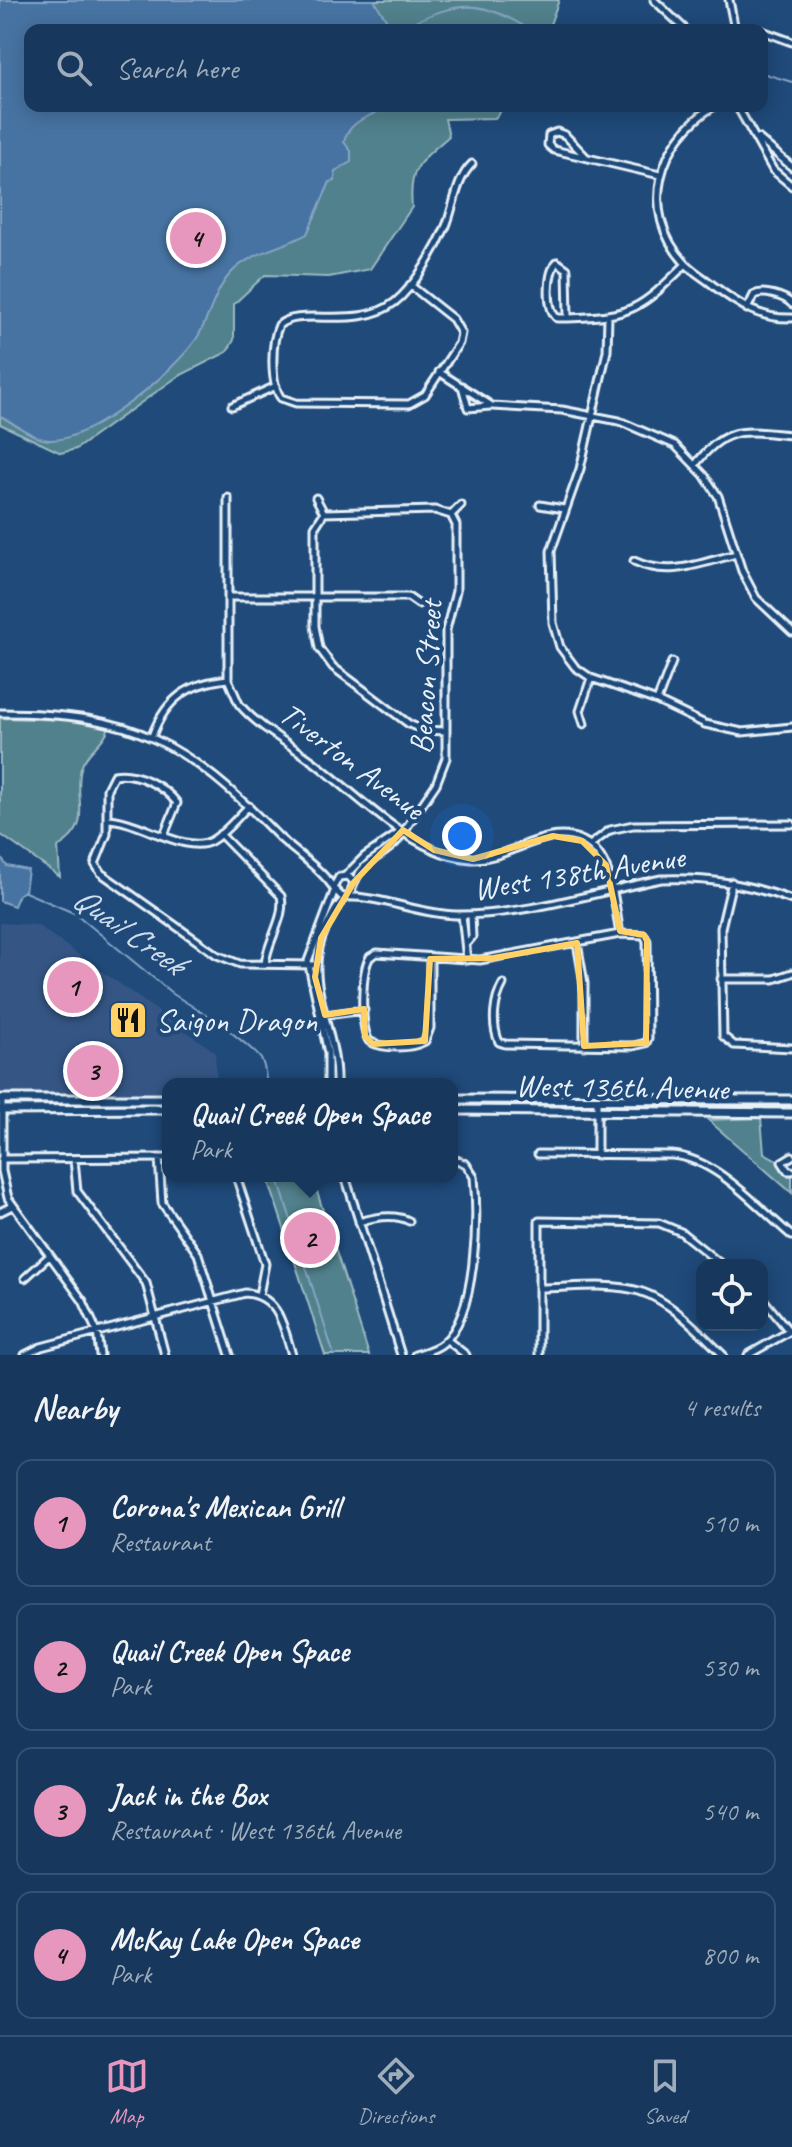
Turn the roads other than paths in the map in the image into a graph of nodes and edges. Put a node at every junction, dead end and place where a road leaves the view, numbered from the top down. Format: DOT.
graph roads {
  1 [pos="654,0"];
  2 [pos="729,0"];
  3 [pos="680,24"];
  4 [pos="734,24"];
  5 [pos="792,32"];
  6 [pos="768,33"];
  7 [pos="790,40"];
  8 [pos="706,112"];
  9 [pos="741,112"];
  10 [pos="757,137"];
  11 [pos="586,157"];
  12 [pos="472,164"];
  13 [pos="792,167"];
  14 [pos="660,175"];
  15 [pos="792,186"];
  16 [pos="686,264"];
  17 [pos="410,285"];
  18 [pos="792,304"];
  19 [pos="747,309"];
  20 [pos="608,317"];
  21 [pos="568,318"];
  22 [pos="792,318"];
  23 [pos="439,372"];
  24 [pos="461,385"];
  25 [pos="276,386"];
  26 [pos="232,406"];
  27 [pos="492,406"];
  28 [pos="591,416"];
  29 [pos="792,435"];
  30 [pos="695,465"];
  31 [pos="228,498"];
  32 [pos="316,498"];
  33 [pos="461,505"];
  34 [pos="540,505"];
  35 [pos="564,509"];
  36 [pos="324,513"];
  37 [pos="451,515"];
  38 [pos="736,554"];
  39 [pos="634,561"];
  40 [pos="228,597"];
  41 [pos="316,598"];
  42 [pos="418,604"];
  43 [pos="792,632"];
  44 [pos="672,662"];
  45 [pos="591,678"];
  46 [pos="228,679"];
  47 [pos="657,701"];
  48 [pos="0,713"];
  49 [pos="584,724"];
  50 [pos="792,727"];
  51 [pos="446,731"];
  52 [pos="152,736"];
  53 [pos="249,806"];
  54 [pos="107,819"];
  55 [pos="792,824"];
  56 [pos="403,830"];
  57 [pos="220,834"];
  58 [pos="164,835"];
  59 [pos="590,845"];
  60 [pos="321,872"];
  61 [pos="343,876"];
  62 [pos="732,882"];
  63 [pos="355,884"];
  64 [pos="334,889"];
  65 [pos="611,889"];
  66 [pos="348,897"];
  67 [pos="372,898"];
  68 [pos="792,900"];
  69 [pos="462,915"];
  70 [pos="471,915"];
  71 [pos="620,934"];
  72 [pos="467,943"];
  73 [pos="577,943"];
  74 [pos="430,959"];
  75 [pos="467,960"];
  76 [pos="265,964"];
  77 [pos="311,965"];
  78 [pos="792,973"];
  79 [pos="721,979"];
  80 [pos="503,984"];
  81 [pos="364,1010"];
  82 [pos="325,1015"];
  83 [pos="584,1046"];
  84 [pos="792,1048"];
  85 [pos="328,1078"];
  86 [pos="336,1078"];
  87 [pos="1,1099"];
  88 [pos="162,1099"];
  89 [pos="458,1099"];
  90 [pos="597,1099"];
  91 [pos="792,1100"];
  92 [pos="162,1109"];
  93 [pos="1,1110"];
  94 [pos="458,1110"];
  95 [pos="597,1110"];
  96 [pos="792,1113"];
  97 [pos="538,1154"];
  98 [pos="597,1155"];
  99 [pos="792,1156"];
  100 [pos="159,1158"];
  101 [pos="1,1159"];
  102 [pos="74,1159"];
  103 [pos="458,1159"];
  104 [pos="792,1171"];
  105 [pos="238,1182"];
  106 [pos="347,1182"];
  107 [pos="12,1206"];
  108 [pos="0,1212"];
  109 [pos="409,1221"];
  110 [pos="359,1222"];
  111 [pos="792,1236"];
  112 [pos="49,1256"];
  113 [pos="715,1259"];
  114 [pos="25,1278"];
  115 [pos="539,1288"];
  116 [pos="259,1295"];
  117 [pos="213,1301"];
  118 [pos="768,1305"];
  119 [pos="155,1318"];
  120 [pos="791,1331"];
  121 [pos="97,1332"];
  122 [pos="447,1340"];
  123 [pos="25,1355"];
  124 [pos="100,1355"];
  125 [pos="165,1355"];
  126 [pos="230,1355"];
  127 [pos="292,1355"];
  128 [pos="401,1355"];
  129 [pos="415,1355"];
  130 [pos="466,1355"];
  131 [pos="539,1355"];
  132 [pos="723,1355"];
  133 [pos="748,1355"];
  1 -- 3 [label="street"];
  2 -- 4 [label="street"];
  5 -- 7 [label="street"];
  6 -- 7 [label="street"];
  8 -- 14 [label="street"];
  9 -- 10 [label="street"];
  10 -- 13 [label="street"];
  10 -- 15 [label="street"];
  11 -- 11 [label="street"];
  11 -- 14 [label="street"];
  12 -- 17 [label="street"];
  14 -- 16 [label="street"];
  16 -- 19 [label="street"];
  16 -- 20 [label="street"];
  17 -- 23 [label="street"];
  17 -- 25 [label="street"];
  18 -- 19 [label="street"];
  19 -- 22 [label="street"];
  20 -- 21 [label="street"];
  20 -- 28 [label="street"];
  21 -- 21 [label="street"];
  23 -- 24 [label="street"];
  23 -- 25 [label="street"];
  24 -- 27 [label="street"];
  24 -- 27 [label="street"];
  25 -- 26 [label="street"];
  27 -- 28 [label="street"];
  28 -- 30 [label="street"];
  28 -- 35 [label="street"];
  29 -- 30 [label="street"];
  30 -- 38 [label="street"];
  31 -- 40 [label="street"];
  32 -- 36 [label="street"];
  33 -- 37 [label="street"];
  34 -- 35 [label="street"];
  35 -- 45 [label="street"];
  36 -- 37 [label="street"];
  36 -- 41 [label="street"];
  37 -- 51 [label="street, Beacon Street"];
  38 -- 39 [label="street"];
  38 -- 43 [label="street"];
  40 -- 41 [label="street"];
  40 -- 46 [label="street"];
  41 -- 42 [label="street"];
  41 -- 51 [label="street"];
  44 -- 47 [label="street"];
  45 -- 47 [label="street"];
  45 -- 49 [label="street"];
  46 -- 52 [label="street"];
  46 -- 56 [label="street, Tiverton Avenue"];
  47 -- 50 [label="street"];
  48 -- 52 [label="street"];
  51 -- 56 [label="street, Beacon Street"];
  52 -- 53 [label="street"];
  53 -- 57 [label="street"];
  53 -- 60 [label="street"];
  54 -- 58 [label="street"];
  54 -- 58 [label="street"];
  54 -- 76 [label="street"];
  55 -- 59 [label="street"];
  56 -- 59 [label="street, Tiverton Avenue"];
  56 -- 61 [label="street, Beacon Street"];
  56 -- 63 [label="street, Beacon Street"];
  57 -- 58 [label="street"];
  57 -- 76 [label="street"];
  59 -- 65 [label="street"];
  60 -- 61 [label="street"];
  60 -- 64 [label="street"];
  61 -- 63 [label="street, West 138th Avenue"];
  61 -- 64 [label="street, Beacon Street"];
  62 -- 65 [label="street, West 138th Avenue"];
  62 -- 68 [label="street, West 138th Avenue"];
  62 -- 79 [label="street"];
  63 -- 66 [label="street, Beacon Street"];
  63 -- 67 [label="street, West 138th Avenue"];
  64 -- 66 [label="street"];
  64 -- 77 [label="street, Beacon Street"];
  65 -- 70 [label="street, West 138th Avenue"];
  65 -- 71 [label="street"];
  66 -- 67 [label="street, West 138th Avenue"];
  66 -- 77 [label="street, Beacon Street"];
  67 -- 69 [label="street, West 138th Avenue"];
  69 -- 70 [label="street, West 138th Avenue"];
  69 -- 72 [label="street"];
  70 -- 72 [label="street"];
  71 -- 73 [label="street"];
  71 -- 83 [label="street"];
  72 -- 75 [label="street"];
  73 -- 75 [label="street"];
  73 -- 83 [label="street"];
  74 -- 75 [label="street"];
  74 -- 81 [label="street"];
  74 -- 81 [label="street"];
  76 -- 77 [label="street"];
  77 -- 82 [label="street"];
  77 -- 85 [label="street"];
  78 -- 79 [label="street"];
  79 -- 84 [label="street"];
  80 -- 83 [label="street"];
  81 -- 82 [label="street"];
  82 -- 86 [label="street"];
  87 -- 88 [label="main road"];
  87 -- 93 [label="street"];
  89 -- 90 [label="main road, West 136th Avenue"];
  90 -- 91 [label="main road, West 136th Avenue"];
  90 -- 95 [label="street"];
  92 -- 93 [label="main road"];
  93 -- 101 [label="street"];
  94 -- 95 [label="main road, West 136th Avenue"];
  95 -- 96 [label="main road, West 136th Avenue"];
  95 -- 98 [label="street"];
  97 -- 98 [label="street"];
  98 -- 111 [label="street"];
  99 -- 104 [label="street"];
  100 -- 102 [label="street"];
  100 -- 117 [label="street"];
  101 -- 102 [label="street"];
  101 -- 107 [label="street"];
  102 -- 119 [label="street"];
  103 -- 122 [label="street"];
  105 -- 116 [label="street"];
  106 -- 110 [label="street"];
  107 -- 108 [label="street"];
  107 -- 112 [label="street"];
  109 -- 110 [label="street"];
  110 -- 128 [label="street"];
  112 -- 114 [label="street"];
  112 -- 121 [label="street"];
  113 -- 115 [label="street"];
  115 -- 131 [label="street"];
  115 -- 132 [label="street"];
  116 -- 117 [label="street"];
  116 -- 127 [label="street"];
  117 -- 119 [label="street"];
  117 -- 126 [label="street"];
  118 -- 120 [label="street"];
  119 -- 121 [label="street"];
  119 -- 125 [label="street"];
  120 -- 133 [label="street"];
  121 -- 123 [label="street"];
  121 -- 124 [label="street"];
  122 -- 129 [label="street"];
  122 -- 130 [label="street"];
}
